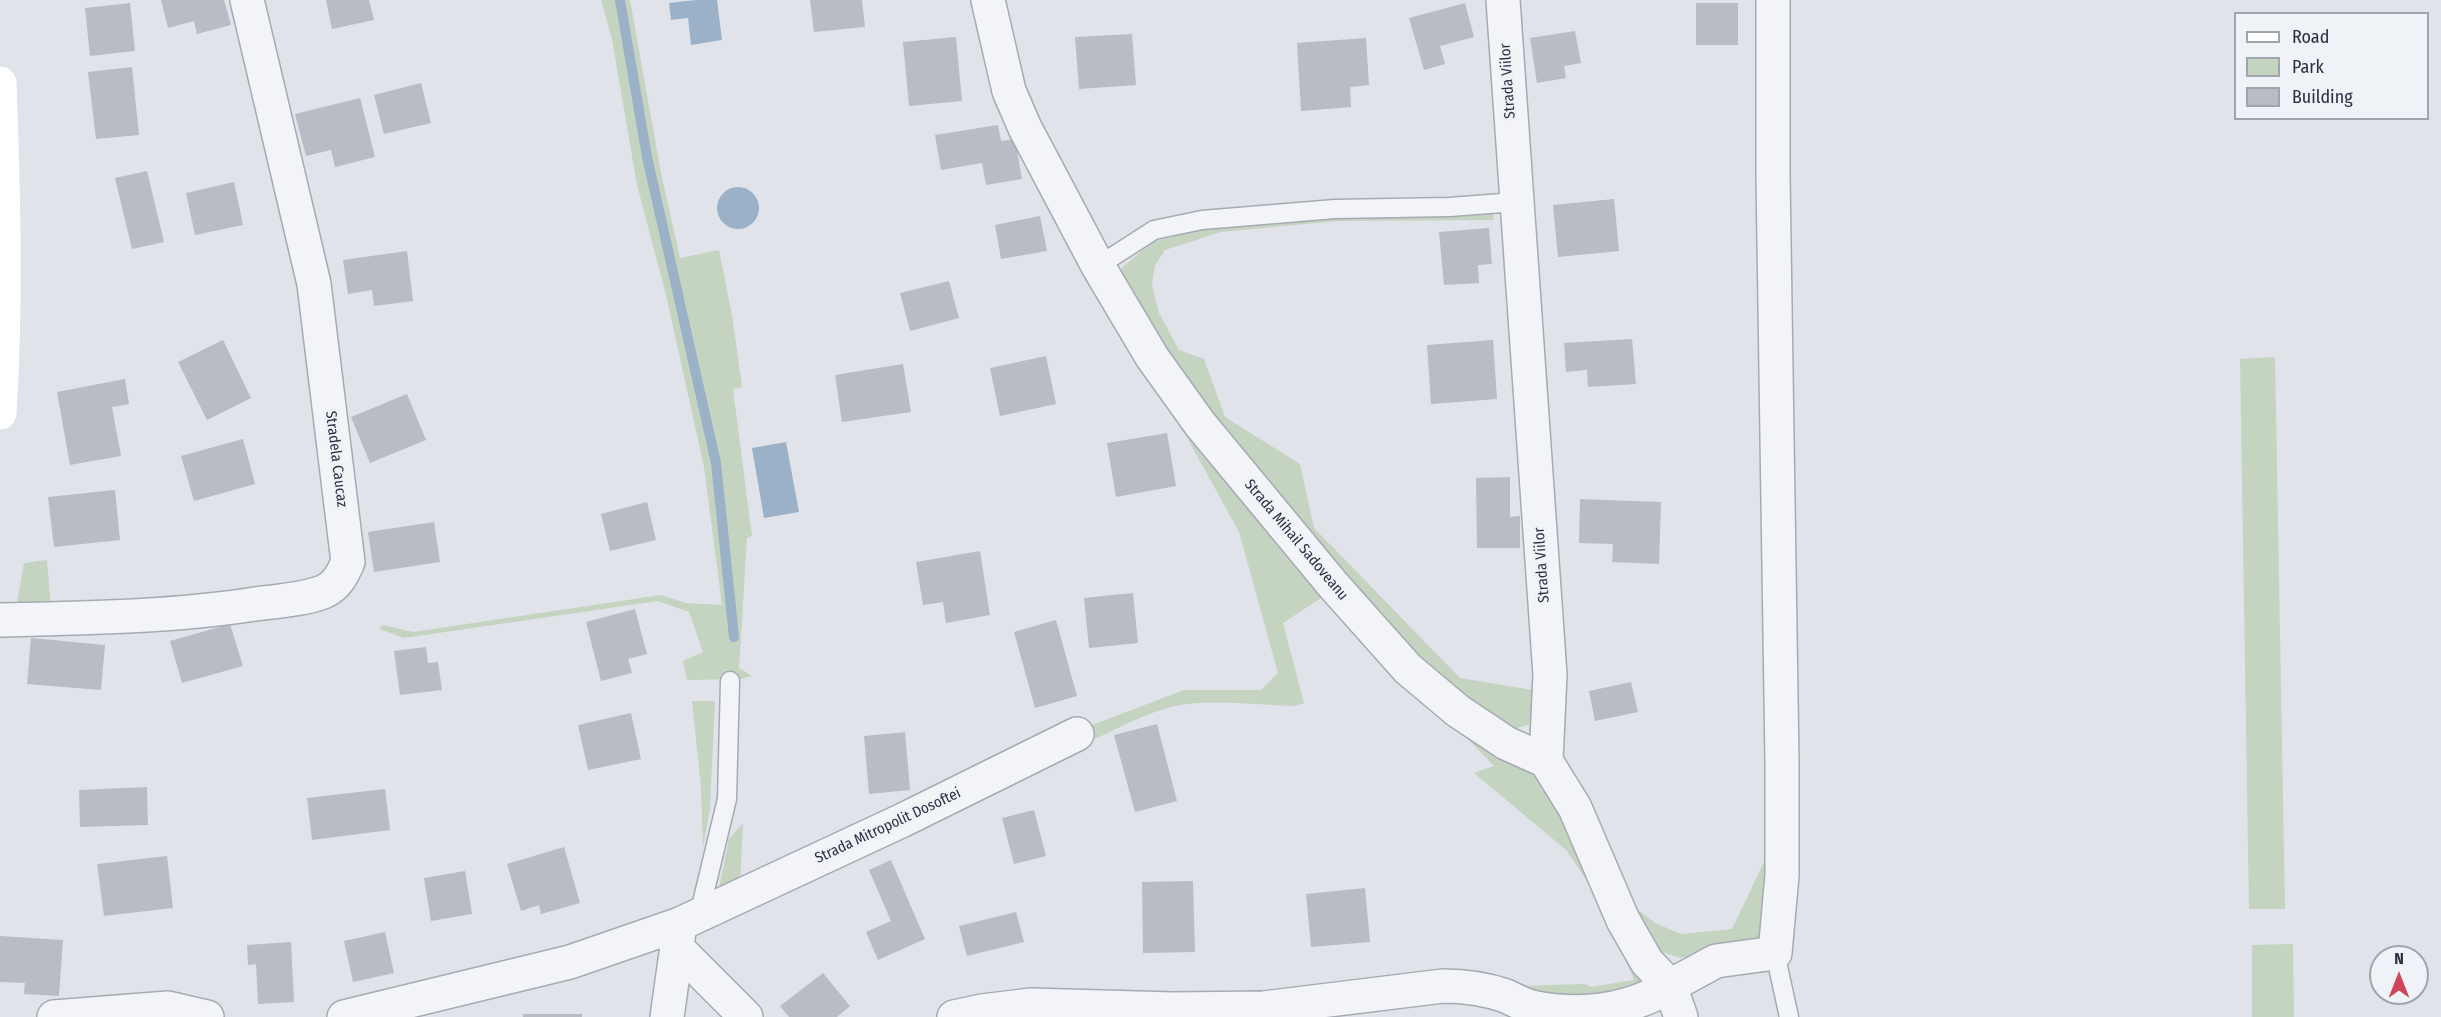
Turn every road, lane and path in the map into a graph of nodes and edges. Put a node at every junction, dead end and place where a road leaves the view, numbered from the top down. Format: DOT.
graph roads {
  1 [pos="247,0"];
  2 [pos="988,0"];
  3 [pos="1503,0"];
  4 [pos="1773,0"];
  5 [pos="0,83"];
  6 [pos="1516,202"];
  7 [pos="1098,266"];
  8 [pos="2,348"];
  9 [pos="0,413"];
  10 [pos="0,620"];
  11 [pos="730,681"];
  12 [pos="1077,734"];
  13 [pos="1546,761"];
  14 [pos="686,929"];
  15 [pos="1775,953"];
  16 [pos="1670,986"];
  17 [pos="54,1017"];
  18 [pos="207,1017"];
  19 [pos="344,1017"];
  20 [pos="667,1017"];
  21 [pos="746,1017"];
  22 [pos="954,1017"];
  23 [pos="1681,1017"];
  24 [pos="1788,1017"];
  1 -- 10 [label="street, Stradela Caucaz"];
  2 -- 7 [label="street, Strada Mihail Sadoveanu"];
  3 -- 6 [label="street, Strada Viilor"];
  4 -- 15 [label="street"];
  5 -- 8 [label="street"];
  6 -- 7 [label="lane"];
  6 -- 13 [label="street, Strada Viilor"];
  7 -- 13 [label="street, Strada Mihail Sadoveanu"];
  8 -- 9 [label="street"];
  11 -- 14 [label="lane"];
  12 -- 14 [label="street, Strada Mitropolit Dosoftei"];
  13 -- 16 [label="street"];
  14 -- 19 [label="street, Strada Mitropolit Dosoftei"];
  14 -- 20 [label="street"];
  14 -- 21 [label="street"];
  15 -- 16 [label="street"];
  15 -- 24 [label="lane"];
  16 -- 22 [label="street"];
  16 -- 23 [label="street"];
  17 -- 18 [label="street"];
}
